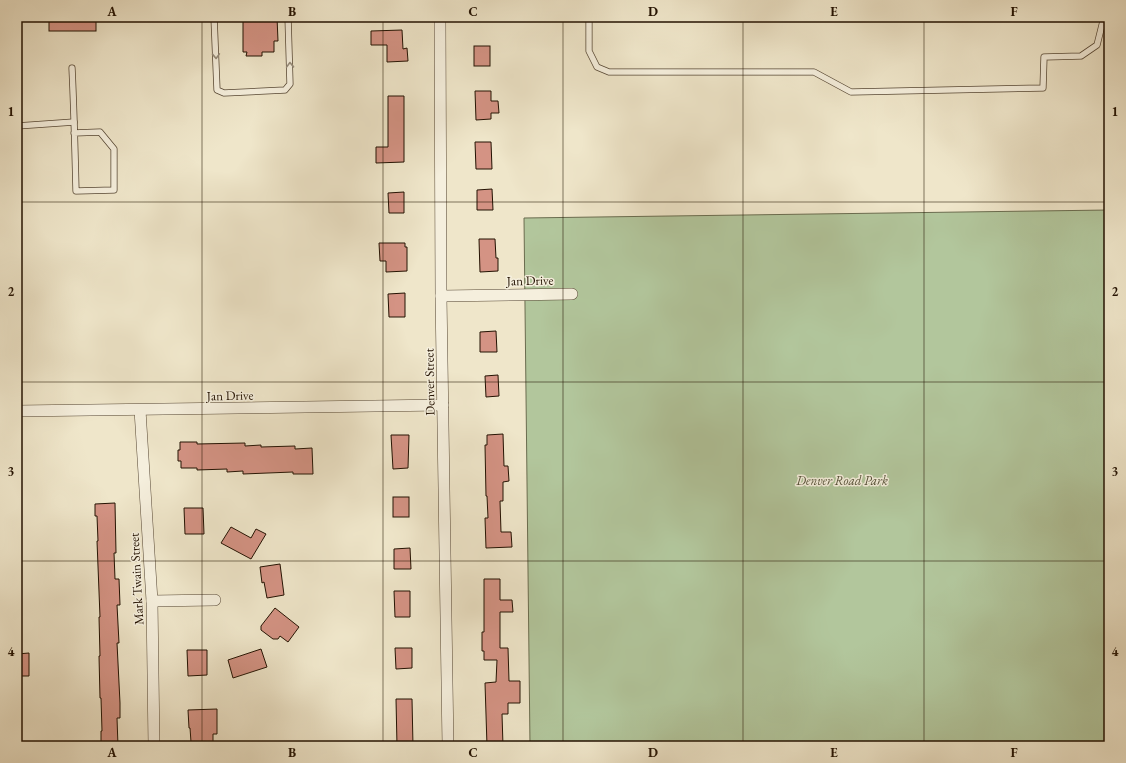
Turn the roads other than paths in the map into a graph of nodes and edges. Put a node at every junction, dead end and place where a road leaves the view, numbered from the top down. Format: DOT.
graph roads {
  1 [pos="214,17"];
  2 [pos="288,17"];
  3 [pos="440,17"];
  4 [pos="589,17"];
  5 [pos="1104,17"];
  6 [pos="72,68"];
  7 [pos="74,122"];
  8 [pos="17,126"];
  9 [pos="74,133"];
  10 [pos="572,294"];
  11 [pos="441,296"];
  12 [pos="443,405"];
  13 [pos="140,410"];
  14 [pos="17,411"];
  15 [pos="215,600"];
  16 [pos="152,601"];
  17 [pos="154,746"];
  18 [pos="448,746"];
  1 -- 2 [label="lane, one-way"];
  3 -- 11 [label="street, Denver Street"];
  4 -- 5 [label="lane"];
  6 -- 7 [label="lane"];
  7 -- 8 [label="lane"];
  7 -- 9 [label="lane"];
  9 -- 9 [label="lane"];
  10 -- 11 [label="street, Jan Drive"];
  11 -- 12 [label="street, Denver Street"];
  12 -- 13 [label="street, Jan Drive"];
  12 -- 18 [label="street, Denver Street"];
  13 -- 14 [label="street, Jan Drive"];
  13 -- 16 [label="street, Mark Twain Street"];
  15 -- 16 [label="street"];
  16 -- 17 [label="street, Mark Twain Street"];
}
